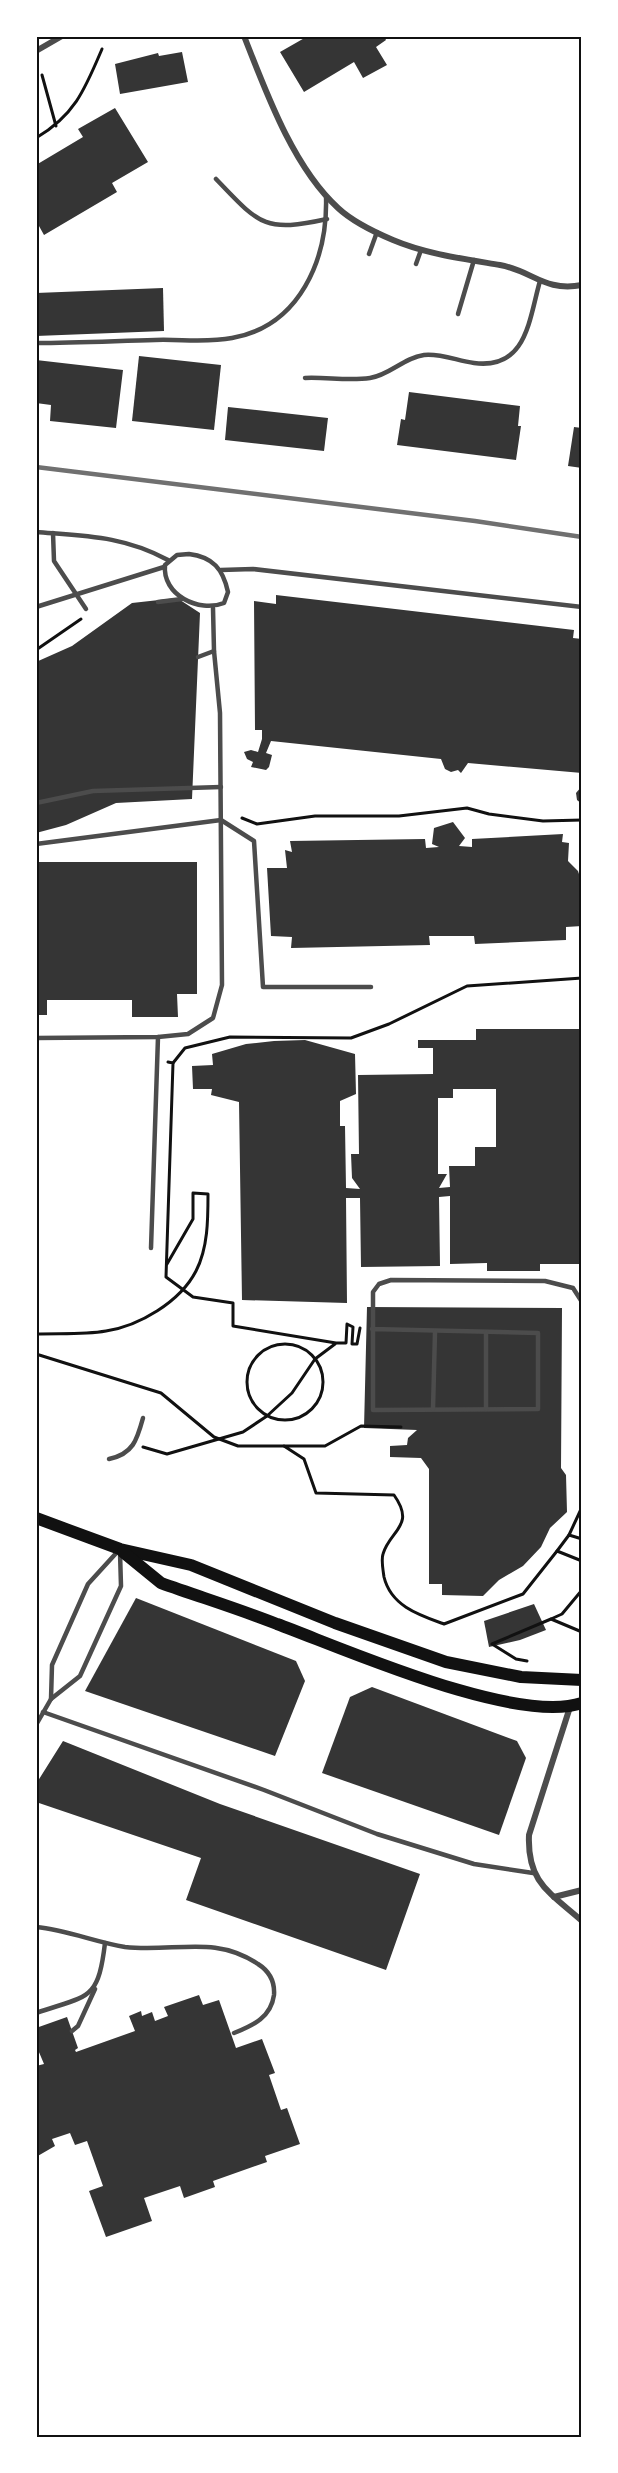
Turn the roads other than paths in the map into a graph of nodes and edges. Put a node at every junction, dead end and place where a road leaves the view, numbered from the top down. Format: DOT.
graph roads {
  1 [pos="62,36"];
  2 [pos="244,36"];
  3 [pos="36,51"];
  4 [pos="216,179"];
  5 [pos="326,196"];
  6 [pos="327,219"];
  7 [pos="377,232"];
  8 [pos="421,250"];
  9 [pos="369,254"];
  10 [pos="474,260"];
  11 [pos="416,264"];
  12 [pos="540,281"];
  13 [pos="582,285"];
  14 [pos="458,314"];
  15 [pos="36,343"];
  16 [pos="305,378"];
  17 [pos="36,532"];
  18 [pos="53,533"];
  19 [pos="168,560"];
  20 [pos="164,567"];
  21 [pos="221,570"];
  22 [pos="75,593"];
  23 [pos="183,599"];
  24 [pos="158,602"];
  25 [pos="36,607"];
  26 [pos="582,607"];
  27 [pos="213,608"];
  28 [pos="86,612"];
  29 [pos="214,651"];
  30 [pos="198,657"];
  31 [pos="221,787"];
  32 [pos="36,803"];
  33 [pos="221,820"];
  34 [pos="36,844"];
  35 [pos="371,987"];
  36 [pos="158,1037"];
  37 [pos="36,1038"];
  38 [pos="151,1248"];
  39 [pos="582,1302"];
  40 [pos="372,1329"];
  41 [pos="435,1332"];
  42 [pos="486,1332"];
  43 [pos="433,1409"];
  44 [pos="486,1409"];
  45 [pos="143,1419"];
  46 [pos="109,1459"];
  47 [pos="36,1518"];
  48 [pos="120,1549"];
  49 [pos="582,1680"];
  50 [pos="51,1698"];
  51 [pos="576,1705"];
  52 [pos="43,1712"];
  53 [pos="36,1725"];
  54 [pos="533,1873"];
  55 [pos="582,1890"];
  56 [pos="554,1897"];
  57 [pos="582,1921"];
  58 [pos="36,1927"];
  59 [pos="105,1943"];
  60 [pos="98,1983"];
  61 [pos="36,2013"];
  62 [pos="72,2031"];
  63 [pos="234,2033"];
  1 -- 3 [label="street"];
  2 -- 5 [label="street"];
  4 -- 6 [label="lane"];
  5 -- 6 [label="lane"];
  5 -- 7 [label="street"];
  6 -- 15 [label="lane"];
  7 -- 8 [label="street"];
  7 -- 9 [label="lane"];
  8 -- 10 [label="street"];
  8 -- 11 [label="lane"];
  10 -- 12 [label="street"];
  10 -- 14 [label="lane"];
  12 -- 13 [label="street"];
  12 -- 16 [label="lane"];
  17 -- 18 [label="lane"];
  18 -- 19 [label="lane"];
  18 -- 22 [label="lane"];
  19 -- 20 [label="lane"];
  19 -- 21 [label="lane"];
  20 -- 22 [label="lane"];
  20 -- 23 [label="lane"];
  21 -- 26 [label="lane"];
  21 -- 27 [label="lane"];
  22 -- 25 [label="lane"];
  22 -- 28 [label="lane"];
  23 -- 24 [label="lane"];
  23 -- 27 [label="lane"];
  27 -- 29 [label="lane"];
  29 -- 30 [label="lane"];
  29 -- 31 [label="lane"];
  31 -- 32 [label="lane"];
  31 -- 33 [label="lane"];
  33 -- 34 [label="lane"];
  33 -- 35 [label="lane"];
  33 -- 36 [label="lane"];
  36 -- 37 [label="lane"];
  36 -- 38 [label="lane"];
  39 -- 40 [label="lane"];
  40 -- 41 [label="lane"];
  40 -- 43 [label="lane"];
  41 -- 42 [label="lane"];
  41 -- 43 [label="lane"];
  42 -- 44 [label="lane"];
  42 -- 44 [label="lane"];
  43 -- 44 [label="lane"];
  45 -- 46 [label="lane"];
  47 -- 48 [label="main road"];
  48 -- 49 [label="main road"];
  48 -- 50 [label="lane"];
  48 -- 50 [label="lane"];
  48 -- 51 [label="main road"];
  50 -- 52 [label="lane"];
  51 -- 54 [label="street"];
  52 -- 53 [label="lane"];
  52 -- 54 [label="lane"];
  54 -- 56 [label="street"];
  55 -- 56 [label="street"];
  56 -- 57 [label="street"];
  58 -- 59 [label="lane"];
  59 -- 60 [label="lane"];
  59 -- 63 [label="lane"];
  60 -- 61 [label="lane"];
  60 -- 62 [label="lane"];
}
